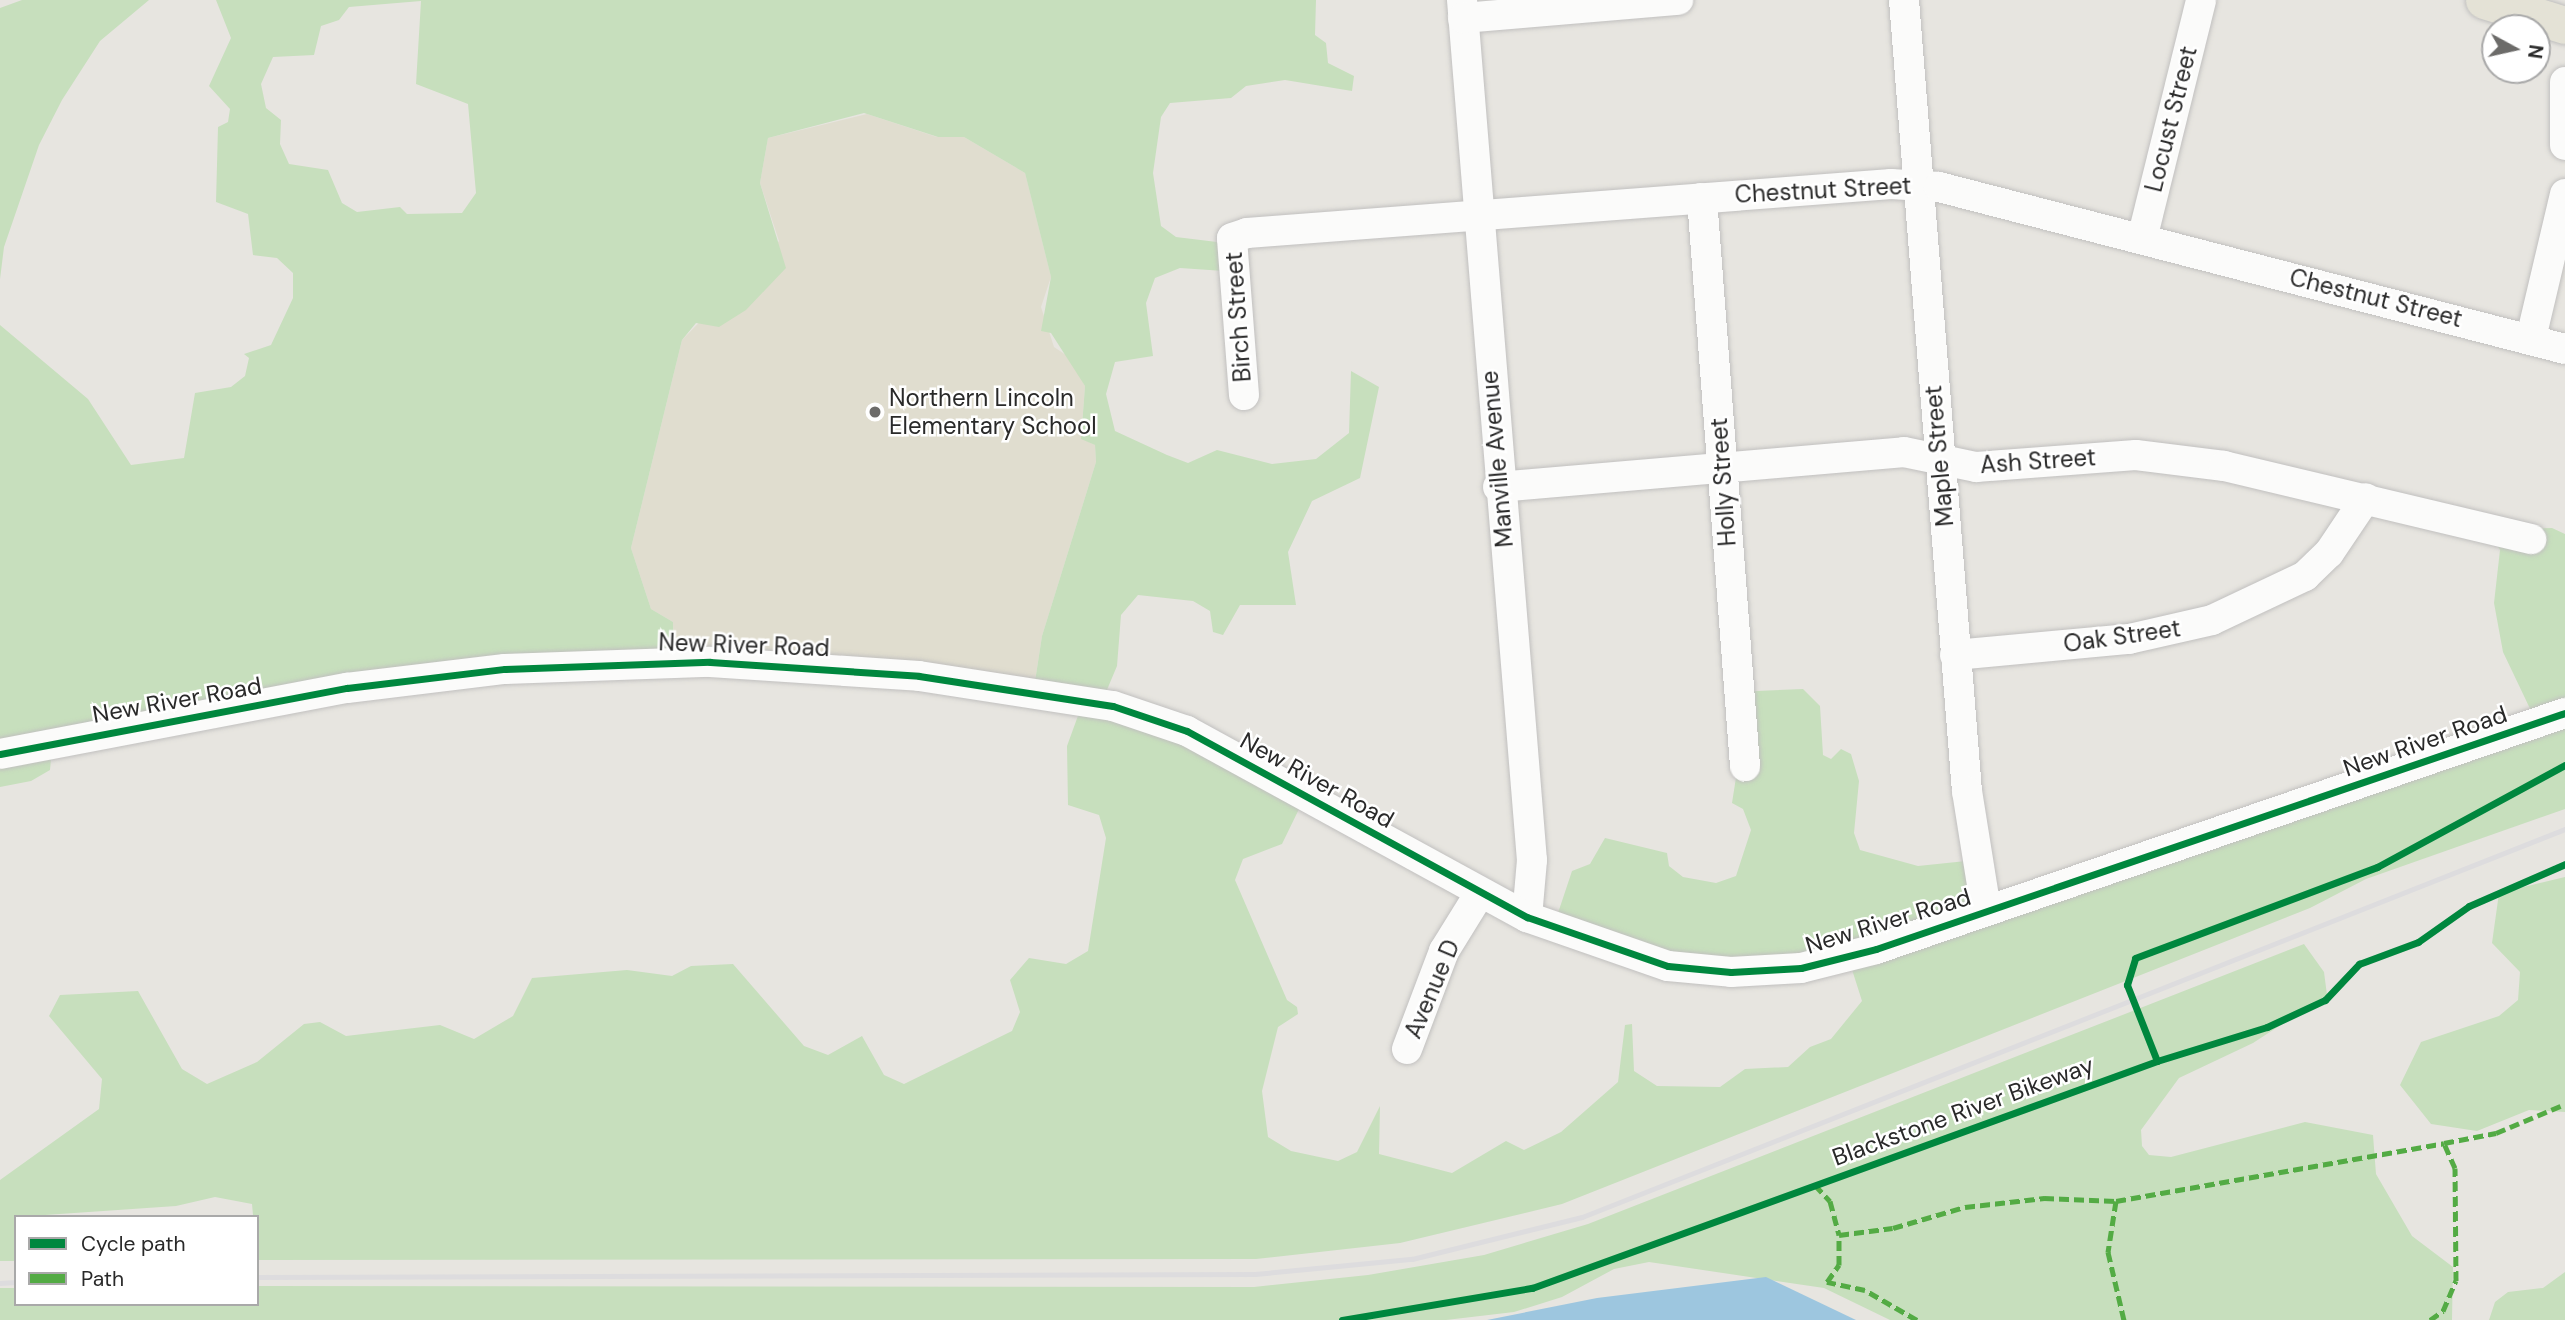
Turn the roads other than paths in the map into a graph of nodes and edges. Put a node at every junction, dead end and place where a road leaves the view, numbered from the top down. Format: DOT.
graph roads {
  1 [pos="1678,0"];
  2 [pos="1904,0"];
  3 [pos="2202,0"];
  4 [pos="2484,0"];
  5 [pos="1462,9"];
  6 [pos="2565,25"];
  7 [pos="2565,82"];
  8 [pos="2565,145"];
  9 [pos="1917,184"];
  10 [pos="2565,194"];
  11 [pos="1702,198"];
  12 [pos="1478,217"];
  13 [pos="1231,239"];
  14 [pos="2142,239"];
  15 [pos="2531,338"];
  16 [pos="2565,349"];
  17 [pos="1244,395"];
  18 [pos="1939,459"];
  19 [pos="1721,467"];
  20 [pos="1498,487"];
  21 [pos="2366,498"];
  22 [pos="2532,539"];
  23 [pos="1955,655"];
  24 [pos="2565,713"];
  25 [pos="0,754"];
  26 [pos="1745,766"];
  27 [pos="1480,893"];
  28 [pos="1986,910"];
  29 [pos="1527,917"];
  30 [pos="1407,1049"];
  1 -- 5 [label="street"];
  2 -- 9 [label="street, Maple Street"];
  3 -- 14 [label="street, Locust Street"];
  4 -- 6 [label="main road"];
  5 -- 12 [label="street, Manville Avenue"];
  7 -- 8 [label="street"];
  9 -- 11 [label="street, Chestnut Street"];
  9 -- 14 [label="street, Chestnut Street"];
  9 -- 18 [label="street, Maple Street"];
  10 -- 15 [label="street"];
  11 -- 12 [label="street, Chestnut Street"];
  11 -- 19 [label="street, Holly Street"];
  12 -- 13 [label="street, Chestnut Street"];
  12 -- 20 [label="street, Manville Avenue"];
  13 -- 17 [label="street, Birch Street"];
  14 -- 15 [label="street, Chestnut Street"];
  15 -- 16 [label="street, Chestnut Street"];
  18 -- 19 [label="street, Ash Street"];
  18 -- 21 [label="street, Ash Street"];
  18 -- 23 [label="street, Maple Street"];
  19 -- 20 [label="street, Ash Street"];
  19 -- 26 [label="street, Holly Street"];
  20 -- 29 [label="street, Manville Avenue"];
  21 -- 22 [label="street, Ash Street"];
  21 -- 23 [label="street, Oak Street"];
  23 -- 28 [label="street, Maple Street"];
  24 -- 28 [label="street, New River Road"];
  25 -- 27 [label="street, New River Road"];
  27 -- 29 [label="street, New River Road"];
  27 -- 30 [label="street, Avenue D"];
  28 -- 29 [label="street, New River Road"];
}
